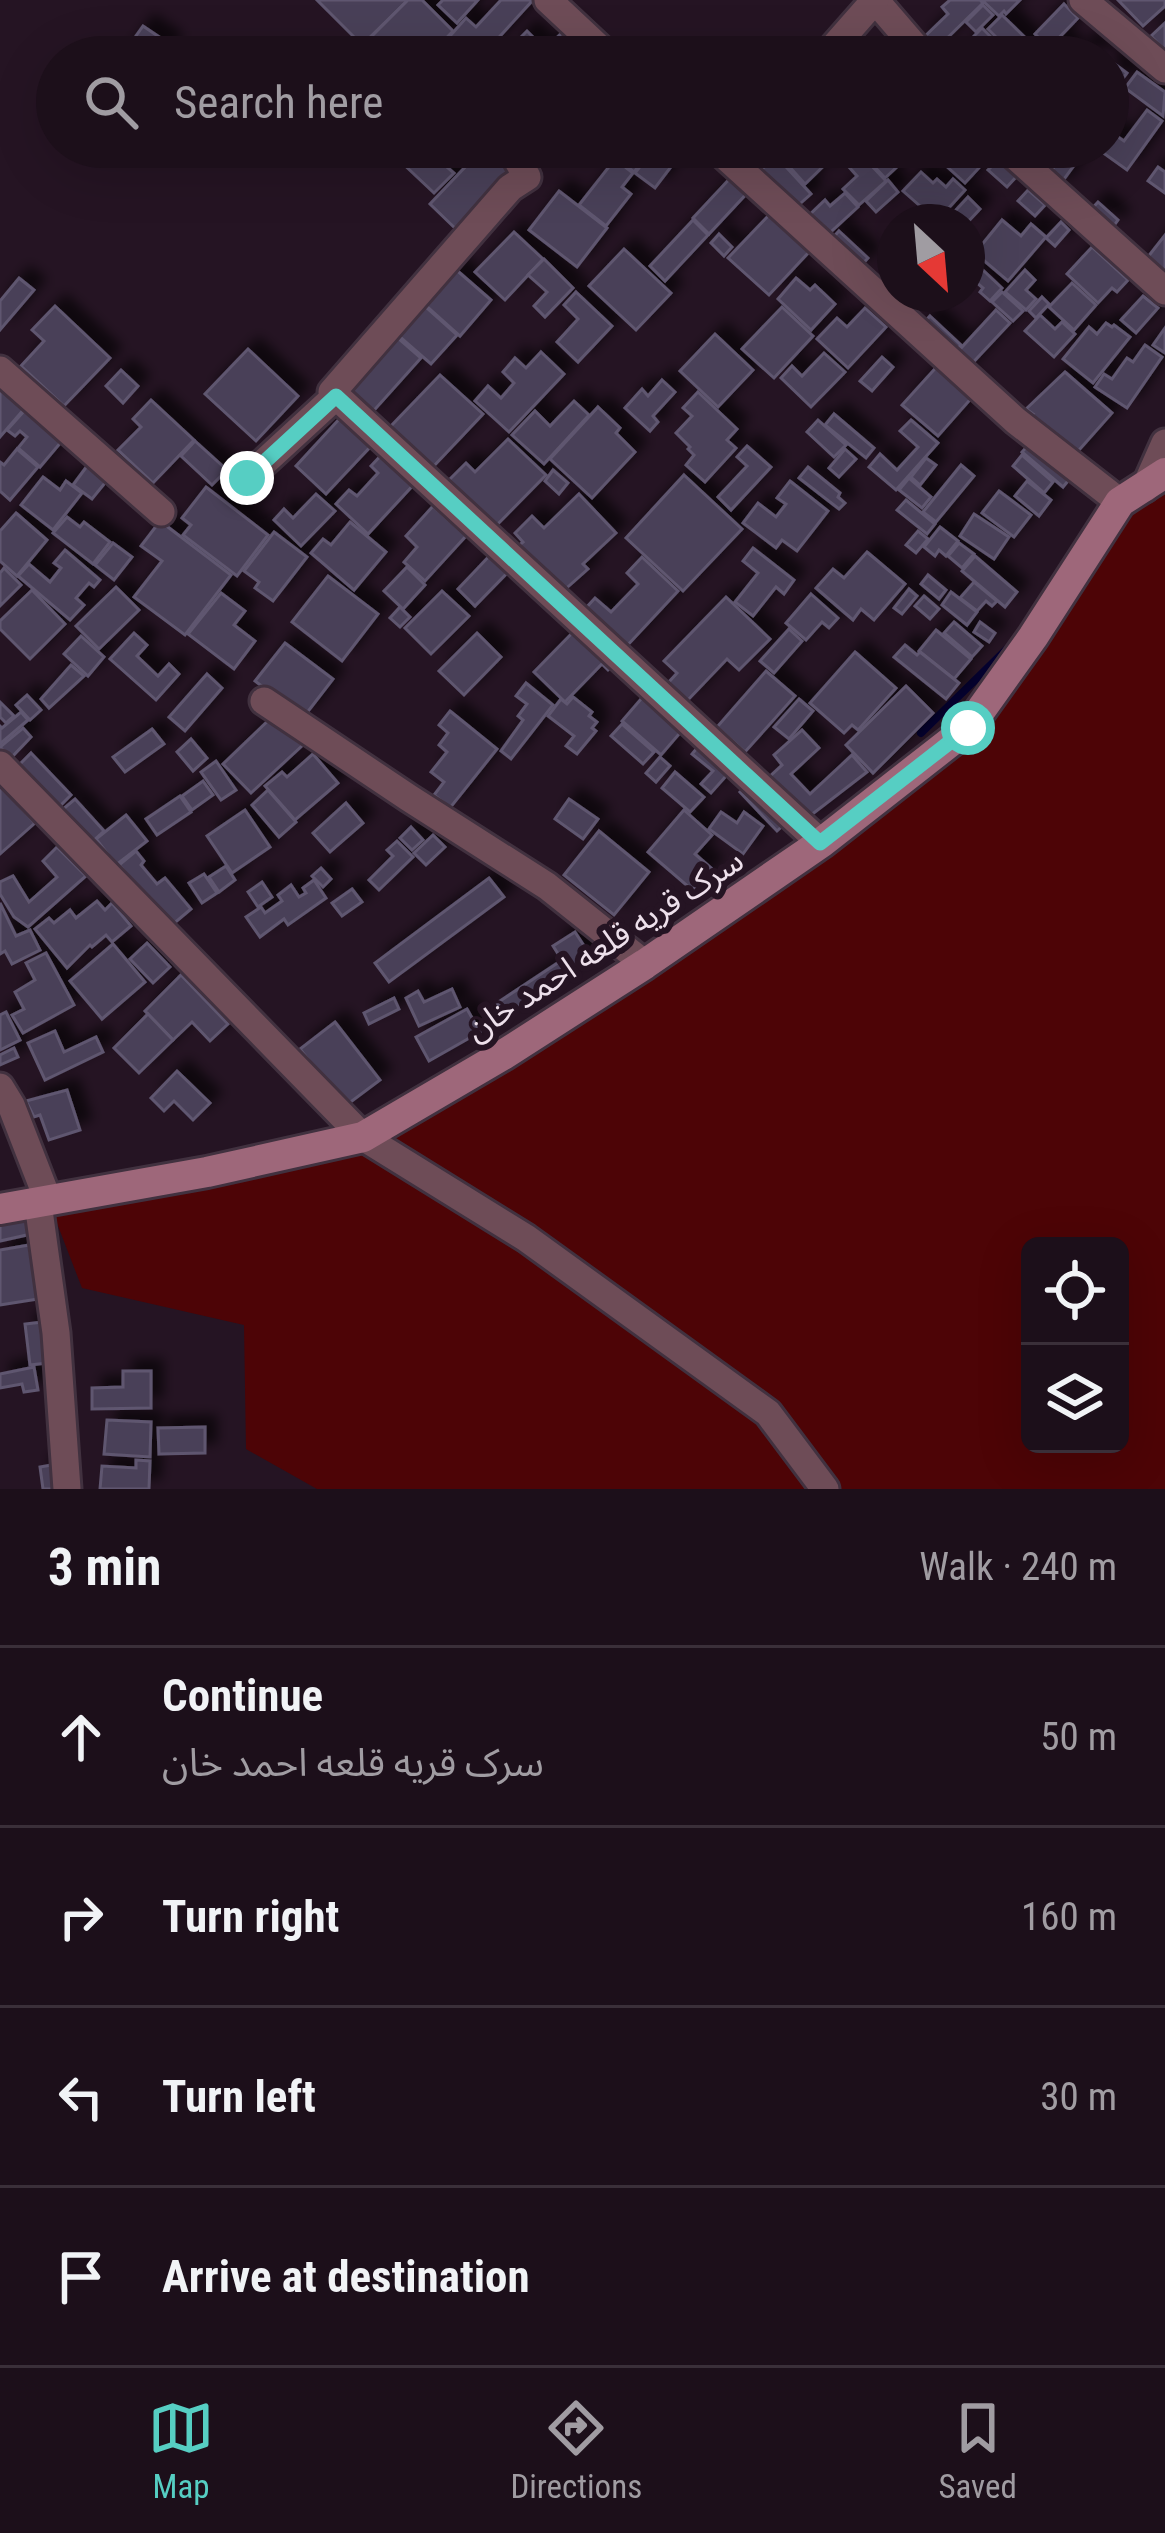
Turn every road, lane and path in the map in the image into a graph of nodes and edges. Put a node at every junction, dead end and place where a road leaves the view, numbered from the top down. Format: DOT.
graph roads {
  1 [pos="548,0"];
  2 [pos="875,0"];
  3 [pos="1083,0"];
  4 [pos="585,36"];
  5 [pos="843,36"];
  6 [pos="906,36"];
  7 [pos="1126,36"];
  8 [pos="1129,39"];
  9 [pos="1165,69"];
  10 [pos="522,168"];
  11 [pos="748,168"];
  12 [pos="1028,168"];
  13 [pos="1165,291"];
  14 [pos="0,370"];
  15 [pos="336,396"];
  16 [pos="1165,443"];
  17 [pos="247,478"];
  18 [pos="1143,488"];
  19 [pos="161,512"];
  20 [pos="264,701"];
  21 [pos="0,765"];
  22 [pos="820,843"];
  23 [pos="645,964"];
  24 [pos="0,1087"];
  25 [pos="363,1138"];
  26 [pos="43,1201"];
  27 [pos="0,1209"];
  28 [pos="68,1489"];
  29 [pos="825,1489"];
  1 -- 4 [label="street"];
  2 -- 5 [label="street"];
  2 -- 6 [label="street"];
  3 -- 7 [label="street"];
  8 -- 9 [label="street"];
  10 -- 15 [label="street"];
  11 -- 18 [label="street"];
  12 -- 13 [label="street"];
  14 -- 19 [label="street"];
  15 -- 17 [label="street"];
  15 -- 22 [label="street"];
  16 -- 18 [label="street"];
  18 -- 22 [label="street, سرک قریه قلعه احمد خان"];
  20 -- 23 [label="street"];
  21 -- 25 [label="street"];
  22 -- 23 [label="street, سرک قریه قلعه احمد خان"];
  23 -- 25 [label="street, سرک قریه قلعه احمد خان"];
  24 -- 26 [label="street"];
  25 -- 26 [label="street, سرک قریه قلعه احمد خان"];
  25 -- 29 [label="street"];
  26 -- 27 [label="street, سرک قریه قلعه احمد خان"];
  26 -- 28 [label="street"];
}
